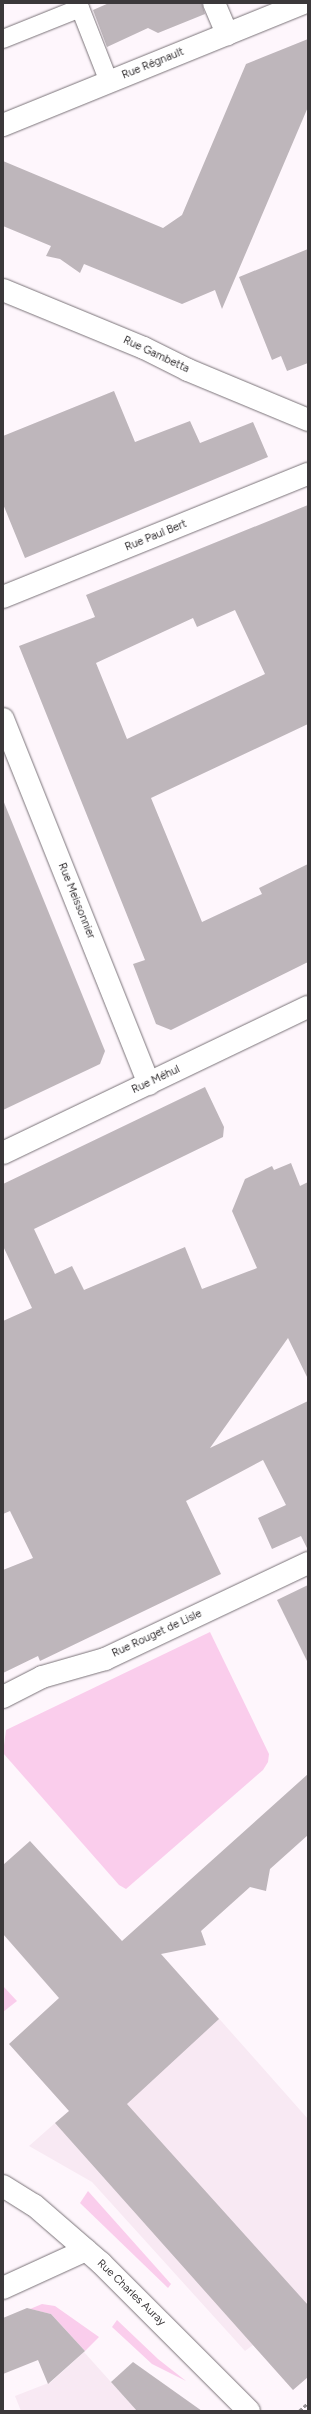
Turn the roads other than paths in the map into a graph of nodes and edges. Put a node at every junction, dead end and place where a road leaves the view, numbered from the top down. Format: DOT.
graph roads {
  1 [pos="214,3"];
  2 [pos="303,3"];
  3 [pos="227,34"];
  4 [pos="3,39"];
  5 [pos="109,82"];
  6 [pos="3,125"];
  7 [pos="3,290"];
  8 [pos="308,420"];
  9 [pos="308,474"];
  10 [pos="3,597"];
  11 [pos="3,719"];
  12 [pos="308,1007"];
  13 [pos="149,1084"];
  14 [pos="3,1153"];
  15 [pos="308,1563"];
  16 [pos="3,1696"];
  17 [pos="3,2186"];
  18 [pos="86,2250"];
  19 [pos="3,2288"];
  20 [pos="249,2411"];
  1 -- 3 [label="street"];
  2 -- 3 [label="street, Rue Régnault"];
  3 -- 5 [label="street, Rue Régnault"];
  4 -- 5 [label="lane"];
  5 -- 6 [label="street, Rue Régnault"];
  7 -- 8 [label="street, Rue Gambetta"];
  9 -- 10 [label="street, Rue Paul Bert"];
  11 -- 13 [label="street, Rue Meissonnier"];
  12 -- 13 [label="street, Rue Méhul"];
  13 -- 14 [label="street, Rue Méhul"];
  15 -- 16 [label="street, Rue Rouget de Lisle"];
  17 -- 18 [label="street, Rue Charles Auray"];
  18 -- 19 [label="street"];
  18 -- 20 [label="street, Rue Charles Auray"];
}
